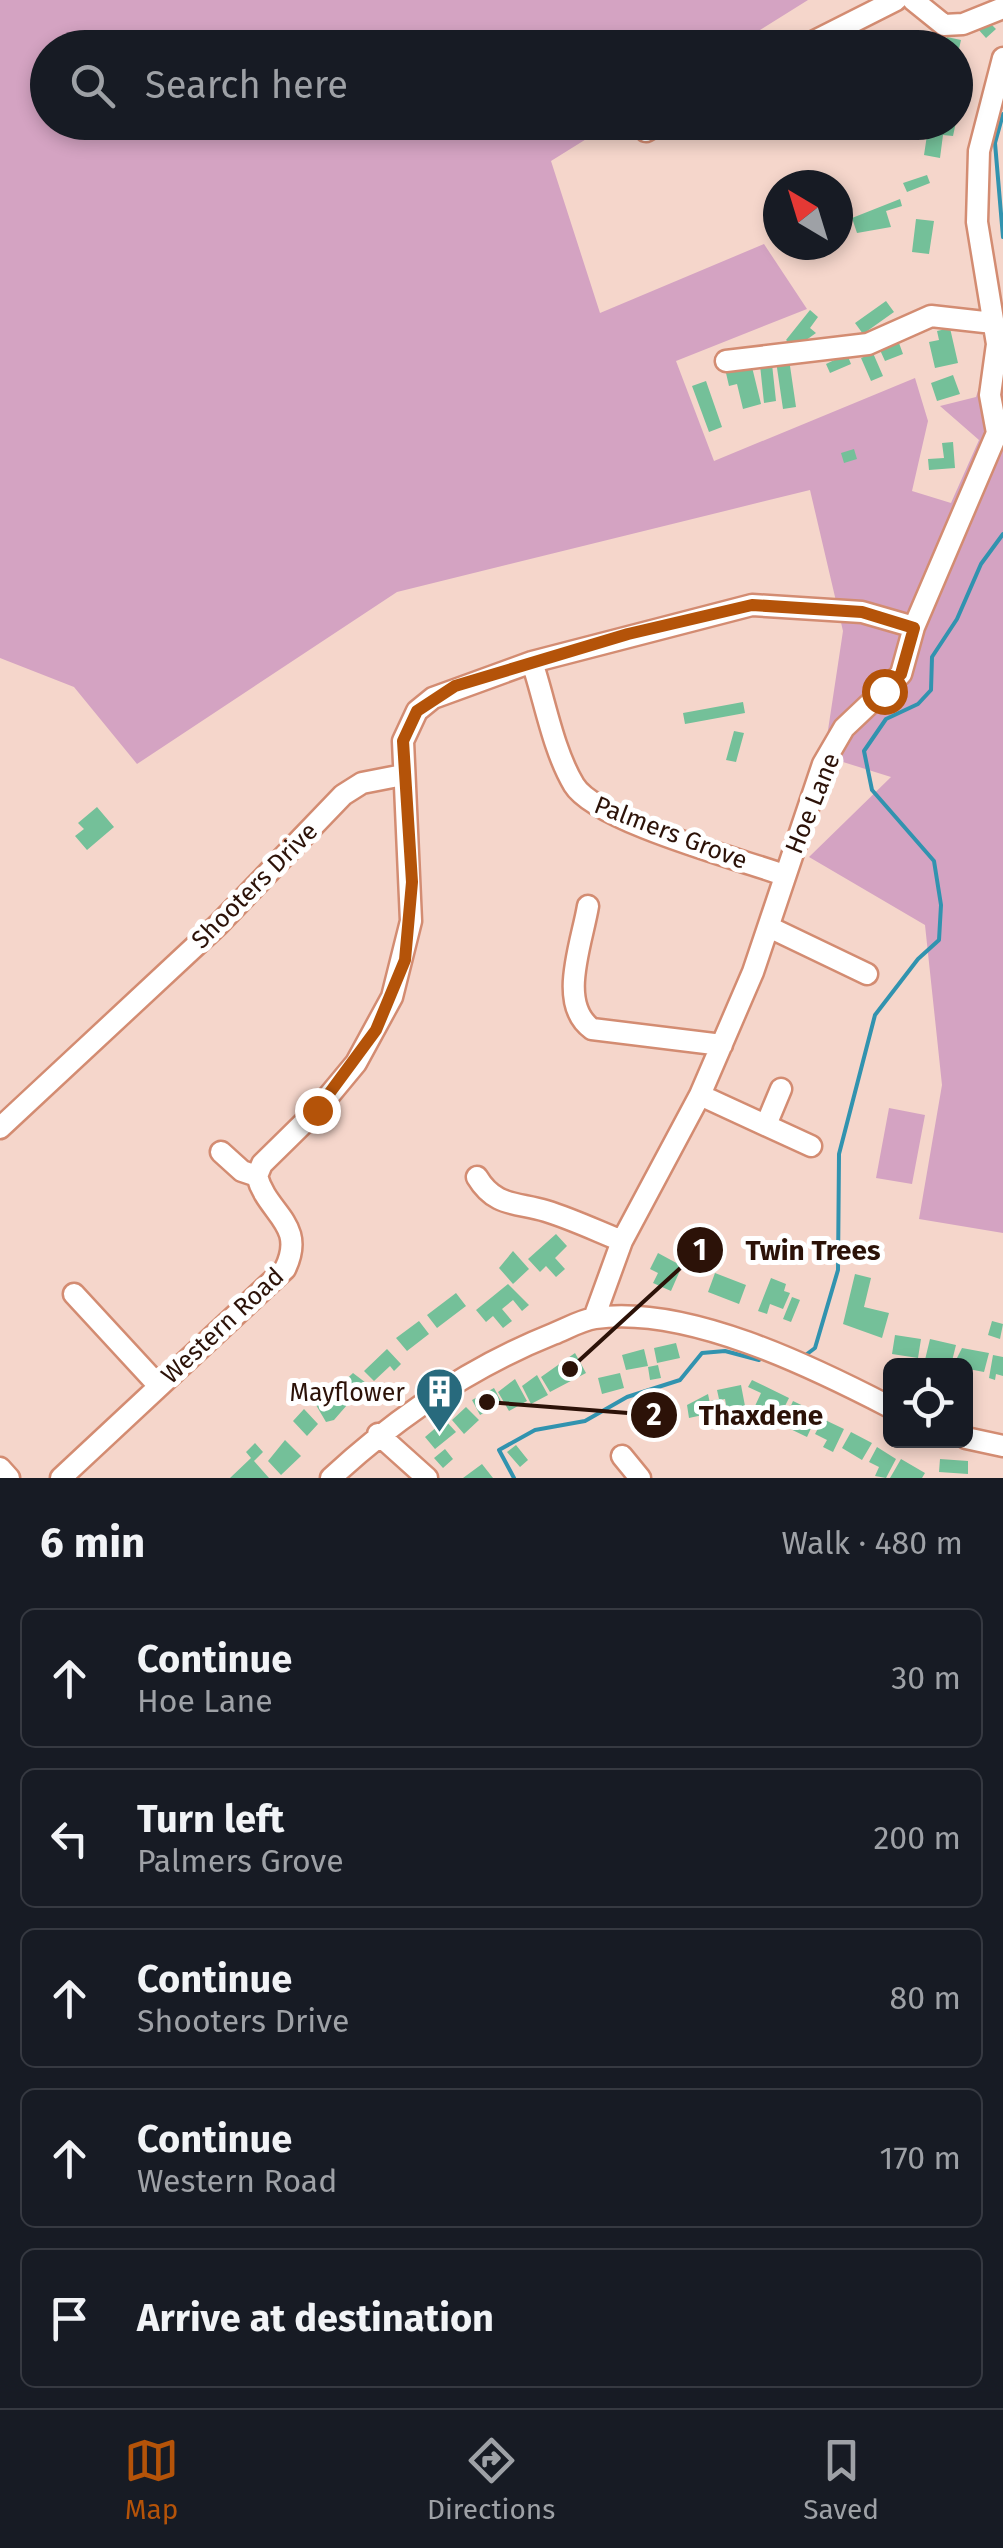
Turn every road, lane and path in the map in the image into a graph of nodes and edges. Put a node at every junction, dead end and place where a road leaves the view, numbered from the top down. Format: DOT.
graph roads {
  1 [pos="896,0"];
  2 [pos="912,0"];
  3 [pos="1003,8"];
  4 [pos="837,30"];
  5 [pos="1003,58"];
  6 [pos="993,323"];
  7 [pos="726,361"];
  8 [pos="914,628"];
  9 [pos="532,662"];
  10 [pos="403,775"];
  11 [pos="784,875"];
  12 [pos="588,906"];
  13 [pos="769,927"];
  14 [pos="867,974"];
  15 [pos="722,1046"];
  16 [pos="782,1089"];
  17 [pos="700,1095"];
  18 [pos="766,1125"];
  19 [pos="0,1128"];
  20 [pos="810,1146"];
  21 [pos="221,1152"];
  22 [pos="257,1176"];
  23 [pos="476,1177"];
  24 [pos="622,1241"];
  25 [pos="74,1294"];
  26 [pos="594,1318"];
  27 [pos="158,1385"];
  28 [pos="883,1403"];
  29 [pos="378,1434"];
  30 [pos="973,1440"];
  31 [pos="1003,1446"];
  32 [pos="622,1456"];
  33 [pos="0,1468"];
  34 [pos="10,1478"];
  35 [pos="61,1478"];
  36 [pos="331,1478"];
  37 [pos="427,1478"];
  38 [pos="640,1478"];
  1 -- 4 [label="street"];
  2 -- 3 [label="street"];
  5 -- 6 [label="street, Hoe Lane"];
  6 -- 7 [label="street"];
  6 -- 8 [label="street, Hoe Lane"];
  8 -- 9 [label="street"];
  8 -- 11 [label="street, Hoe Lane"];
  9 -- 10 [label="street"];
  9 -- 11 [label="street, Palmers Grove"];
  10 -- 19 [label="street, Shooters Drive"];
  10 -- 22 [label="street"];
  11 -- 13 [label="street, Hoe Lane"];
  12 -- 15 [label="street"];
  13 -- 14 [label="street"];
  13 -- 15 [label="street, Hoe Lane"];
  15 -- 17 [label="street, Hoe Lane"];
  16 -- 18 [label="street"];
  17 -- 18 [label="street"];
  17 -- 24 [label="street, Hoe Lane"];
  18 -- 20 [label="street"];
  21 -- 22 [label="street"];
  22 -- 27 [label="street, Western Road"];
  23 -- 24 [label="street"];
  24 -- 26 [label="street, Hoe Lane"];
  25 -- 27 [label="street"];
  26 -- 28 [label="street"];
  26 -- 29 [label="street"];
  27 -- 35 [label="street, Western Road"];
  29 -- 36 [label="street"];
  29 -- 37 [label="street"];
  30 -- 31 [label="street"];
  32 -- 38 [label="street"];
  33 -- 34 [label="street"];
}
